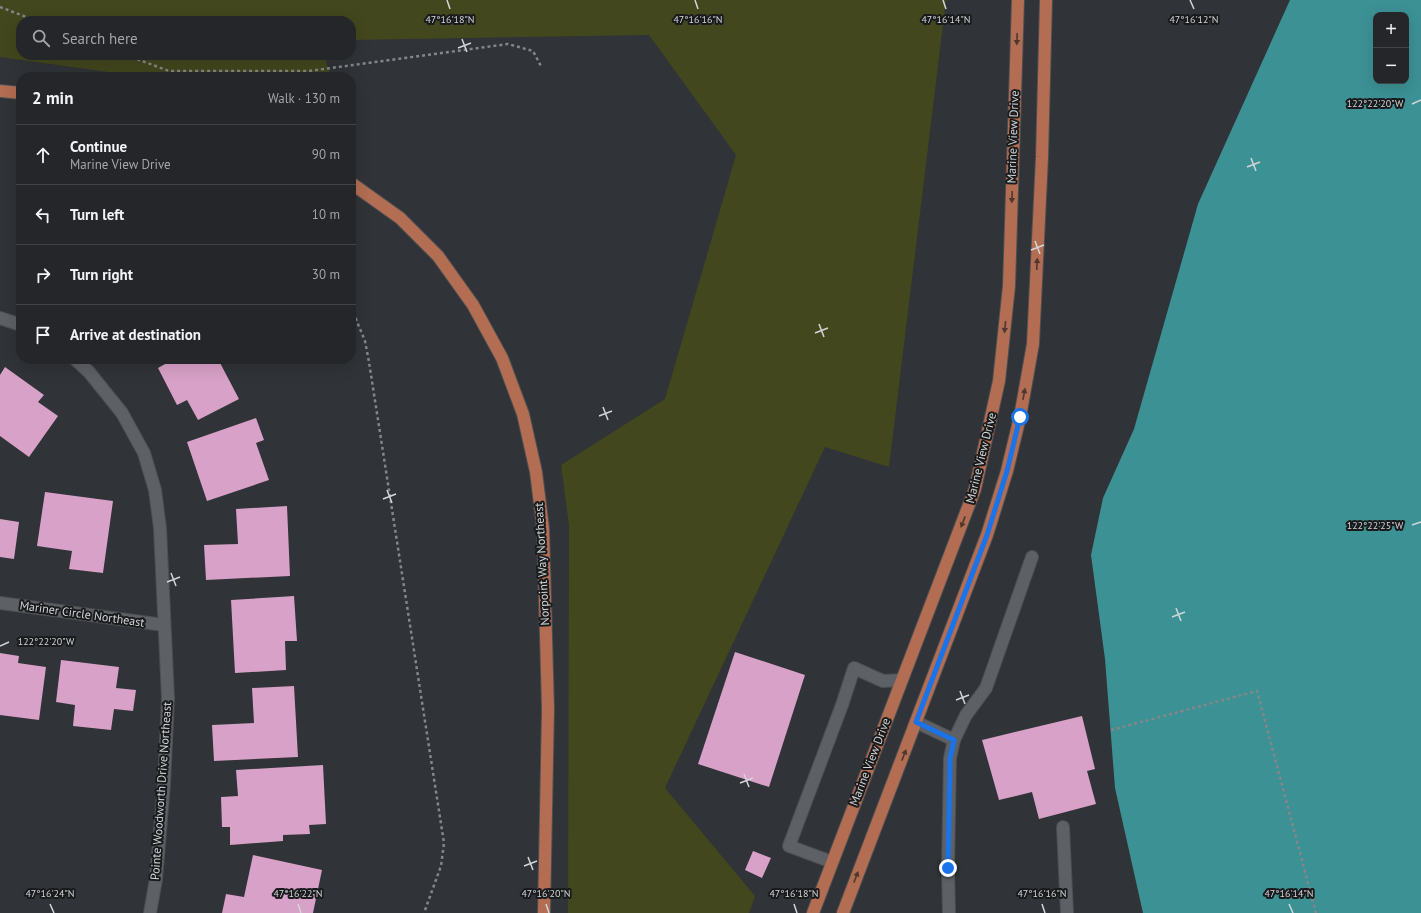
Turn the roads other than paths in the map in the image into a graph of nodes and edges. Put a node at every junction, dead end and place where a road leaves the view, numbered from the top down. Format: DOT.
graph roads {
  1 [pos="1018,0"];
  2 [pos="1046,0"];
  3 [pos="0,91"];
  4 [pos="16,93"];
  5 [pos="356,187"];
  6 [pos="0,318"];
  7 [pos="16,323"];
  8 [pos="80,364"];
  9 [pos="1032,557"];
  10 [pos="0,603"];
  11 [pos="164,625"];
  12 [pos="902,680"];
  13 [pos="916,722"];
  14 [pos="954,740"];
  15 [pos="1064,827"];
  16 [pos="832,862"];
  17 [pos="150,913"];
  18 [pos="544,913"];
  19 [pos="813,913"];
  20 [pos="843,913"];
  21 [pos="949,913"];
  22 [pos="1067,913"];
  1 -- 12 [label="main road, Marine View Drive, one-way"];
  13 -- 2 [label="main road, one-way"];
  3 -- 4 [label="main road"];
  5 -- 18 [label="main road, Norpoint Way Northeast"];
  6 -- 7 [label="street"];
  8 -- 11 [label="street, Pointe Woodworth Drive Northeast"];
  9 -- 14 [label="street"];
  10 -- 11 [label="street, Mariner Circle Northeast"];
  11 -- 17 [label="street, Pointe Woodworth Drive Northeast"];
  12 -- 16 [label="main road, Marine View Drive"];
  12 -- 16 [label="street"];
  13 -- 14 [label="street"];
  20 -- 13 [label="main road, one-way"];
  14 -- 21 [label="street"];
  15 -- 22 [label="street"];
  16 -- 19 [label="main road, Marine View Drive"];
}
